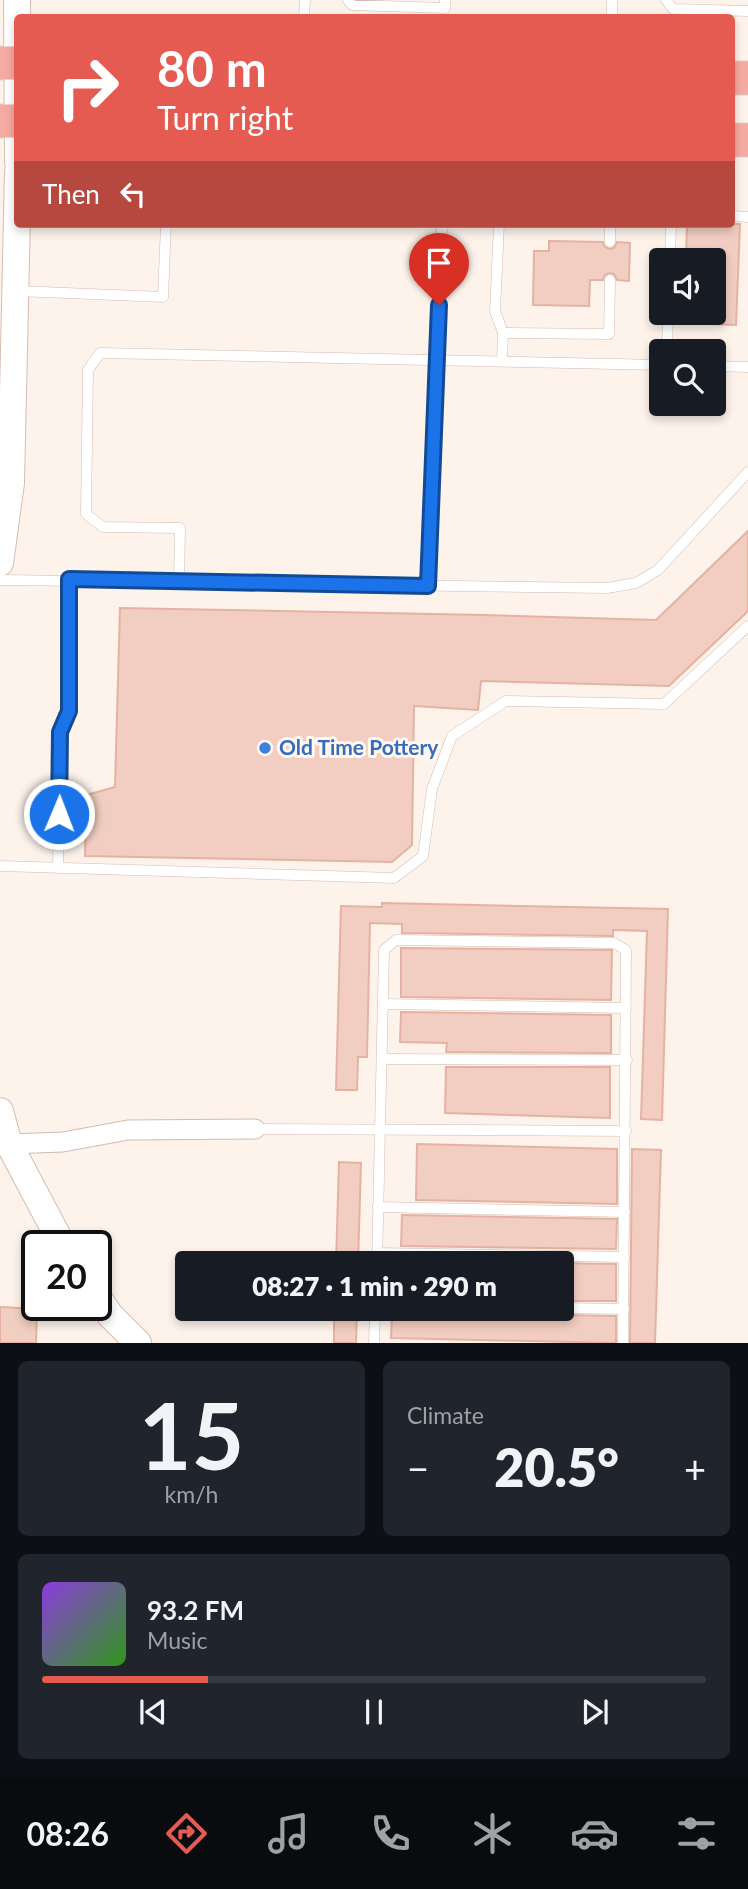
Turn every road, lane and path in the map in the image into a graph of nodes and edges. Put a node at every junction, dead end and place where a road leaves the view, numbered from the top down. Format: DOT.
graph roads {
  1 [pos="348,0"];
  2 [pos="445,0"];
  3 [pos="666,0"];
  4 [pos="748,11"];
  5 [pos="14,92"];
  6 [pos="11,121"];
  7 [pos="14,139"];
  8 [pos="16,228"];
  9 [pos="166,228"];
  10 [pos="442,228"];
  11 [pos="499,228"];
  12 [pos="610,228"];
  13 [pos="671,228"];
  14 [pos="610,242"];
  15 [pos="670,248"];
  16 [pos="610,280"];
  17 [pos="14,291"];
  18 [pos="503,333"];
  19 [pos="437,359"];
  20 [pos="502,361"];
  21 [pos="649,365"];
  22 [pos="726,366"];
  23 [pos="748,367"];
  24 [pos="748,472"];
  25 [pos="0,564"];
  26 [pos="69,579"];
  27 [pos="0,580"];
  28 [pos="179,581"];
  29 [pos="428,586"];
  30 [pos="748,626"];
  31 [pos="0,866"];
  32 [pos="58,868"];
  33 [pos="383,1004"];
  34 [pos="626,1008"];
  35 [pos="382,1059"];
  36 [pos="626,1059"];
  37 [pos="0,1111"];
  38 [pos="255,1129"];
  39 [pos="381,1129"];
  40 [pos="626,1131"];
  41 [pos="4,1144"];
  42 [pos="379,1207"];
  43 [pos="625,1212"];
  44 [pos="54,1230"];
  45 [pos="377,1251"];
  46 [pos="574,1257"];
  47 [pos="624,1257"];
  48 [pos="574,1308"];
  49 [pos="624,1310"];
  50 [pos="112,1317"];
  51 [pos="375,1321"];
  52 [pos="138,1343"];
  53 [pos="374,1343"];
  54 [pos="623,1343"];
  1 -- 2 [label="lane"];
  3 -- 4 [label="lane"];
  5 -- 6 [label="main road"];
  6 -- 7 [label="main road"];
  8 -- 17 [label="main road"];
  9 -- 17 [label="lane"];
  10 -- 19 [label="lane"];
  11 -- 18 [label="lane"];
  12 -- 14 [label="lane"];
  13 -- 15 [label="lane"];
  16 -- 18 [label="lane"];
  17 -- 25 [label="main road"];
  18 -- 20 [label="lane"];
  19 -- 20 [label="lane"];
  19 -- 28 [label="lane"];
  19 -- 29 [label="lane"];
  20 -- 21 [label="lane"];
  22 -- 23 [label="lane"];
  24 -- 29 [label="lane"];
  26 -- 27 [label="lane"];
  26 -- 28 [label="lane"];
  26 -- 32 [label="lane"];
  28 -- 29 [label="lane"];
  30 -- 32 [label="lane"];
  31 -- 32 [label="lane"];
  33 -- 34 [label="lane"];
  33 -- 34 [label="lane"];
  33 -- 35 [label="lane"];
  34 -- 36 [label="lane"];
  35 -- 36 [label="lane"];
  35 -- 39 [label="lane"];
  36 -- 40 [label="lane"];
  37 -- 41 [label="main road"];
  38 -- 39 [label="lane"];
  38 -- 41 [label="street"];
  39 -- 40 [label="lane"];
  39 -- 42 [label="lane"];
  40 -- 43 [label="lane"];
  41 -- 44 [label="main road"];
  42 -- 43 [label="lane"];
  42 -- 45 [label="lane"];
  43 -- 47 [label="lane"];
  46 -- 47 [label="lane"];
  47 -- 49 [label="lane"];
  48 -- 49 [label="lane"];
  49 -- 54 [label="lane"];
  50 -- 52 [label="main road"];
  51 -- 53 [label="lane"];
}
